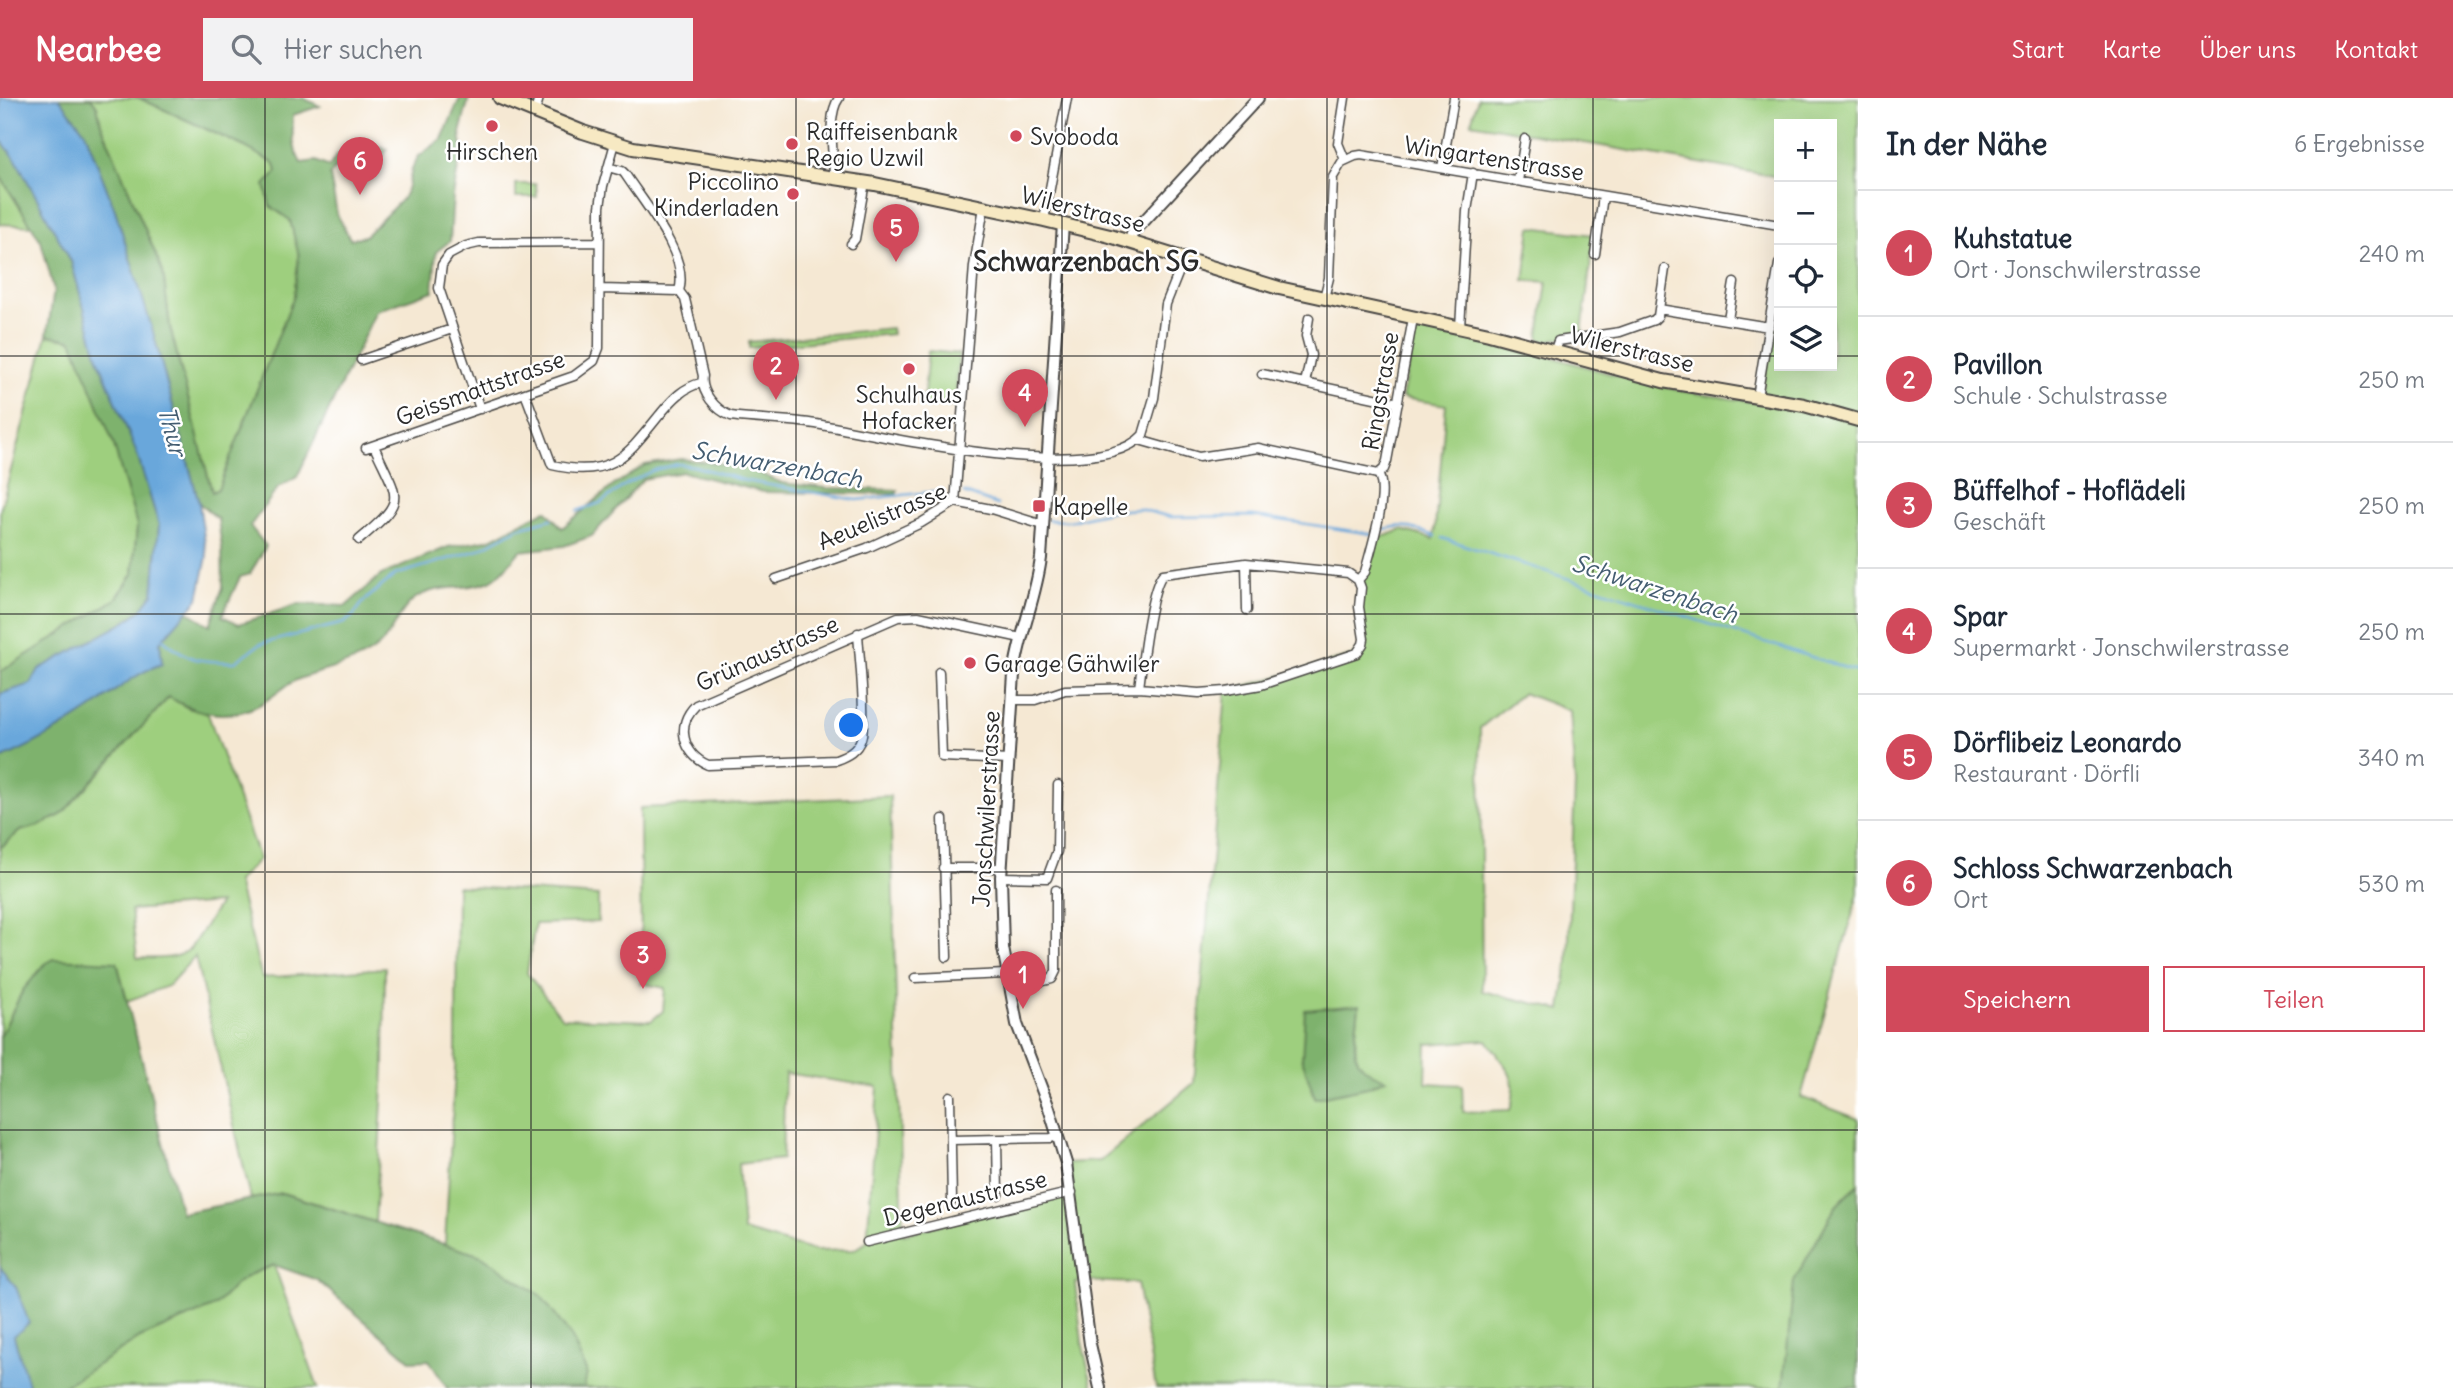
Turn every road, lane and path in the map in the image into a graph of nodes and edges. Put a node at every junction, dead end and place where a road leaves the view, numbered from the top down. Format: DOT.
graph roads {
  1 [pos="500,98"];
  2 [pos="539,98"];
  3 [pos="839,98"];
  4 [pos="1067,98"];
  5 [pos="1258,98"];
  6 [pos="1345,98"];
  7 [pos="1454,98"];
  8 [pos="535,112"];
  9 [pos="1525,139"];
  10 [pos="615,143"];
  11 [pos="1345,160"];
  12 [pos="608,167"];
  13 [pos="1442,168"];
  14 [pos="1473,173"];
  15 [pos="834,177"];
  16 [pos="1518,181"];
  17 [pos="865,182"];
  18 [pos="1603,196"];
  19 [pos="984,207"];
  20 [pos="1044,220"];
  21 [pos="1063,224"];
  22 [pos="1774,224"];
  23 [pos="599,242"];
  24 [pos="1130,242"];
  25 [pos="851,244"];
  26 [pos="1595,254"];
  27 [pos="1184,259"];
  28 [pos="1665,269"];
  29 [pos="1734,283"];
  30 [pos="600,289"];
  31 [pos="679,291"];
  32 [pos="1774,296"];
  33 [pos="1324,298"];
  34 [pos="1659,309"];
  35 [pos="1309,318"];
  36 [pos="1413,318"];
  37 [pos="1728,319"];
  38 [pos="1460,327"];
  39 [pos="1769,327"];
  40 [pos="452,329"];
  41 [pos="1554,352"];
  42 [pos="361,360"];
  43 [pos="1262,374"];
  44 [pos="701,383"];
  45 [pos="1305,383"];
  46 [pos="525,393"];
  47 [pos="1757,397"];
  48 [pos="1398,403"];
  49 [pos="480,409"];
  50 [pos="1858,420"];
  51 [pos="1139,440"];
  52 [pos="958,450"];
  53 [pos="1048,457"];
  54 [pos="1378,474"];
  55 [pos="954,502"];
  56 [pos="1044,525"];
  57 [pos="359,540"];
  58 [pos="1246,563"];
  59 [pos="776,579"];
  60 [pos="1358,580"];
  61 [pos="1247,610"];
  62 [pos="859,633"];
  63 [pos="1021,638"];
  64 [pos="939,672"];
  65 [pos="1139,688"];
  66 [pos="1012,700"];
  67 [pos="1009,760"];
  68 [pos="1058,785"];
  69 [pos="943,819"];
  70 [pos="943,868"];
  71 [pos="1002,873"];
  72 [pos="1056,890"];
  73 [pos="947,957"];
  74 [pos="915,978"];
  75 [pos="1007,979"];
  76 [pos="950,1096"];
  77 [pos="1058,1136"];
  78 [pos="951,1140"];
  79 [pos="997,1140"];
  80 [pos="1072,1192"];
  81 [pos="998,1195"];
  82 [pos="952,1201"];
  83 [pos="867,1242"];
  84 [pos="1100,1388"];
  1 -- 8 [label="main road, Wilerstrasse"];
  2 -- 8 [label="street"];
  3 -- 15 [label="street"];
  4 -- 20 [label="street"];
  5 -- 24 [label="street"];
  6 -- 11 [label="street"];
  7 -- 13 [label="street"];
  8 -- 10 [label="main road, Wilerstrasse"];
  9 -- 16 [label="street"];
  10 -- 12 [label="street, Geissmattstrasse"];
  10 -- 15 [label="main road, Wilerstrasse"];
  11 -- 13 [label="street, Wingartenstrasse"];
  11 -- 33 [label="street"];
  12 -- 23 [label="street, Geissmattstrasse"];
  12 -- 31 [label="street"];
  13 -- 14 [label="street, Wingartenstrasse"];
  14 -- 16 [label="street, Wingartenstrasse"];
  14 -- 38 [label="street"];
  15 -- 17 [label="main road, Wilerstrasse"];
  16 -- 18 [label="street, Wingartenstrasse"];
  17 -- 19 [label="main road, Wilerstrasse"];
  17 -- 25 [label="street"];
  18 -- 22 [label="street, Wingartenstrasse"];
  18 -- 26 [label="street"];
  19 -- 20 [label="main road, Wilerstrasse"];
  19 -- 52 [label="street"];
  20 -- 21 [label="main road, Wilerstrasse"];
  21 -- 24 [label="main road, Wilerstrasse"];
  21 -- 53 [label="street, Jonschwilerstrasse"];
  23 -- 30 [label="street, Geissmattstrasse"];
  23 -- 40 [label="street"];
  24 -- 27 [label="main road, Wilerstrasse"];
  27 -- 33 [label="main road, Wilerstrasse"];
  27 -- 51 [label="street"];
  28 -- 34 [label="street"];
  29 -- 37 [label="street"];
  30 -- 31 [label="street"];
  30 -- 46 [label="street, Geissmattstrasse"];
  31 -- 44 [label="street"];
  32 -- 39 [label="street"];
  33 -- 36 [label="main road, Wilerstrasse"];
  34 -- 37 [label="street"];
  34 -- 41 [label="street"];
  35 -- 45 [label="street"];
  36 -- 38 [label="main road, Wilerstrasse"];
  36 -- 48 [label="street, Ringstrasse"];
  37 -- 39 [label="street"];
  38 -- 41 [label="main road, Wilerstrasse"];
  39 -- 47 [label="street"];
  40 -- 42 [label="street"];
  40 -- 49 [label="street"];
  41 -- 47 [label="main road, Wilerstrasse"];
  43 -- 45 [label="street"];
  44 -- 46 [label="street"];
  44 -- 52 [label="street"];
  45 -- 48 [label="street"];
  46 -- 49 [label="street, Geissmattstrasse"];
  47 -- 50 [label="main road, Wilerstrasse"];
  48 -- 54 [label="street, Ringstrasse"];
  49 -- 57 [label="street, Geissmattstrasse"];
  51 -- 53 [label="street"];
  51 -- 54 [label="street, Ringstrasse"];
  52 -- 53 [label="street"];
  52 -- 55 [label="street"];
  53 -- 56 [label="street, Jonschwilerstrasse"];
  54 -- 60 [label="street"];
  55 -- 56 [label="street, Aeuelistrasse"];
  55 -- 59 [label="street, Aeuelistrasse"];
  56 -- 63 [label="street, Jonschwilerstrasse"];
  58 -- 60 [label="street"];
  58 -- 61 [label="street"];
  58 -- 65 [label="street"];
  60 -- 65 [label="street"];
  62 -- 62 [label="street, Grünaustrasse"];
  62 -- 63 [label="street, Grünaustrasse"];
  63 -- 66 [label="street, Jonschwilerstrasse"];
  64 -- 67 [label="street"];
  65 -- 66 [label="street"];
  66 -- 67 [label="street, Jonschwilerstrasse"];
  67 -- 71 [label="street, Jonschwilerstrasse"];
  68 -- 71 [label="street"];
  69 -- 70 [label="street"];
  70 -- 71 [label="street"];
  70 -- 73 [label="street"];
  71 -- 75 [label="street, Jonschwilerstrasse"];
  72 -- 75 [label="street"];
  74 -- 75 [label="street"];
  75 -- 77 [label="street, Jonschwilerstrasse"];
  76 -- 78 [label="street"];
  77 -- 79 [label="street"];
  77 -- 80 [label="street, Jonschwilerstrasse"];
  78 -- 79 [label="street"];
  78 -- 82 [label="street"];
  79 -- 81 [label="street"];
  80 -- 83 [label="street, Degenaustrasse"];
  80 -- 84 [label="street, Jonschwilerstrasse"];
}
